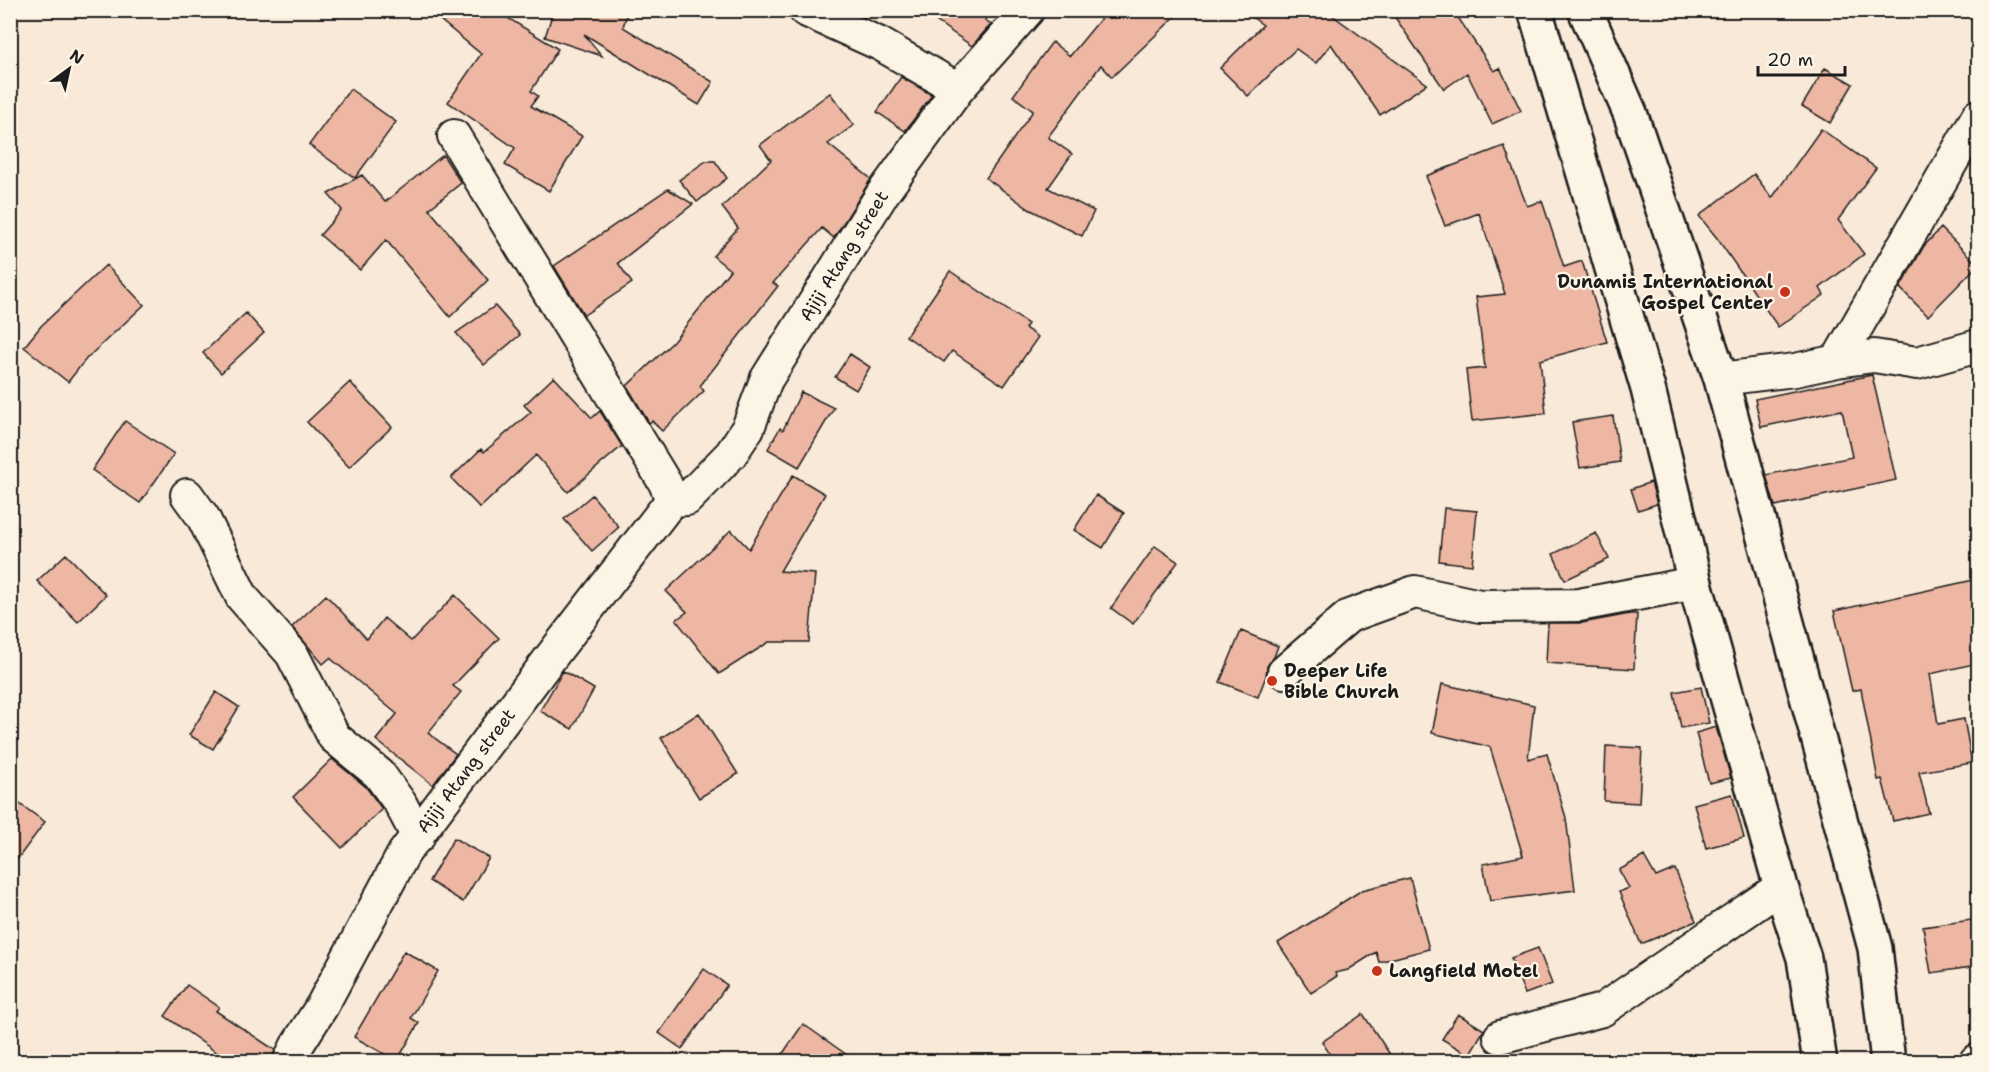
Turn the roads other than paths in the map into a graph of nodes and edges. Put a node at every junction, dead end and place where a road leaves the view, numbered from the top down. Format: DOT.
graph roads {
  1 [pos="805,10"];
  2 [pos="1029,10"];
  3 [pos="1535,10"];
  4 [pos="1585,10"];
  5 [pos="958,89"];
  6 [pos="1978,116"];
  7 [pos="454,136"];
  8 [pos="1978,346"];
  9 [pos="1837,361"];
  10 [pos="1721,379"];
  11 [pos="187,495"];
  12 [pos="672,500"];
  13 [pos="1695,583"];
  14 [pos="1284,672"];
  15 [pos="418,837"];
  16 [pos="1781,887"];
  17 [pos="1500,1037"];
  18 [pos="300,1057"];
  19 [pos="1820,1062"];
  20 [pos="1888,1062"];
  1 -- 5 [label="street"];
  2 -- 5 [label="street, Ajiji Atang street"];
  3 -- 13 [label="main road"];
  4 -- 10 [label="main road"];
  5 -- 12 [label="street, Ajiji Atang street"];
  6 -- 9 [label="street"];
  7 -- 12 [label="street"];
  8 -- 9 [label="street"];
  9 -- 10 [label="street"];
  10 -- 20 [label="main road"];
  11 -- 15 [label="street"];
  12 -- 15 [label="street, Ajiji Atang street"];
  13 -- 14 [label="street"];
  13 -- 16 [label="main road"];
  15 -- 18 [label="street, Ajiji Atang street"];
  16 -- 17 [label="street"];
  16 -- 19 [label="main road"];
}
